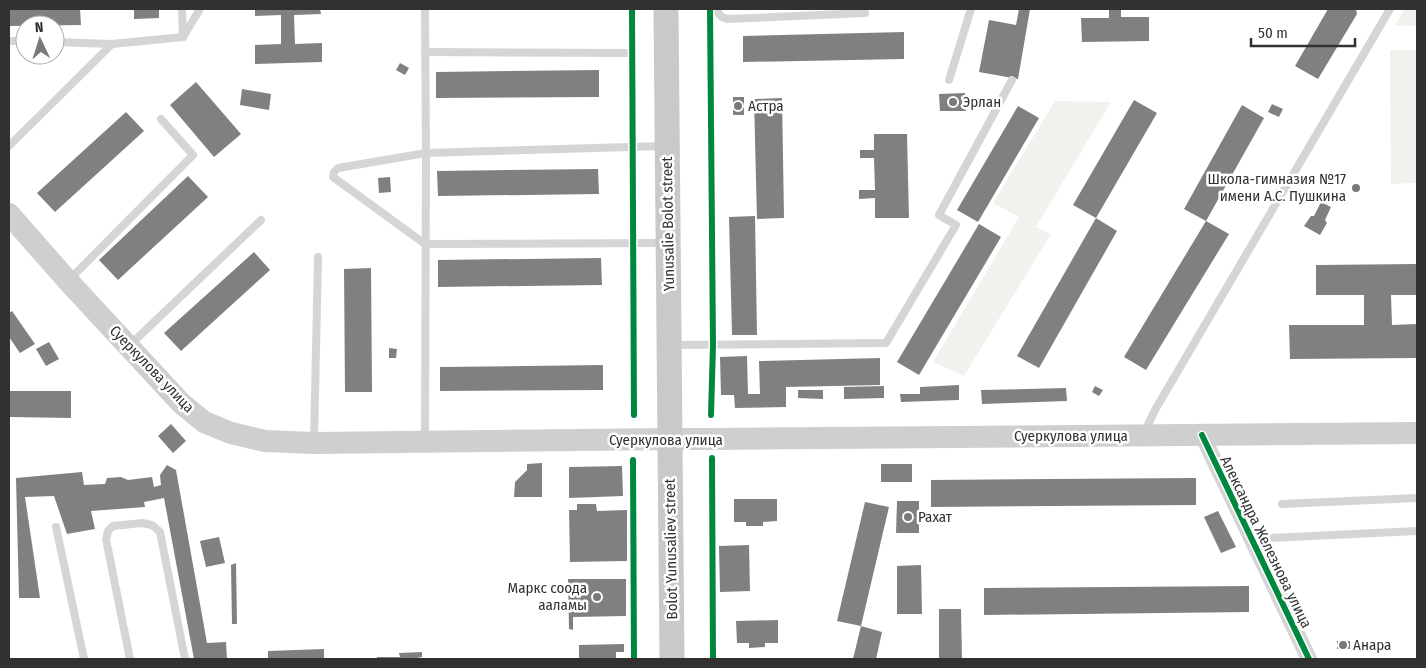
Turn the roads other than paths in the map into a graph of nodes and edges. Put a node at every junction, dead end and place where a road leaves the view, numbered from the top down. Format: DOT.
graph roads {
  1 [pos="182,9"];
  2 [pos="200,9"];
  3 [pos="425,9"];
  4 [pos="666,9"];
  5 [pos="718,9"];
  6 [pos="972,9"];
  7 [pos="1390,9"];
  8 [pos="865,13"];
  9 [pos="183,37"];
  10 [pos="65,42"];
  11 [pos="112,44"];
  12 [pos="425,52"];
  13 [pos="632,53"];
  14 [pos="949,80"];
  15 [pos="1012,80"];
  16 [pos="161,119"];
  17 [pos="9,146"];
  18 [pos="667,146"];
  19 [pos="426,153"];
  20 [pos="9,214"];
  21 [pos="261,220"];
  22 [pos="668,243"];
  23 [pos="425,244"];
  24 [pos="318,257"];
  25 [pos="68,281"];
  26 [pos="669,345"];
  27 [pos="129,346"];
  28 [pos="1417,433"];
  29 [pos="1202,435"];
  30 [pos="1143,436"];
  31 [pos="670,439"];
  32 [pos="425,442"];
  33 [pos="314,443"];
  34 [pos="1417,498"];
  35 [pos="1282,504"];
  36 [pos="56,527"];
  37 [pos="1417,531"];
  38 [pos="1251,539"];
  39 [pos="84,659"];
  40 [pos="130,659"];
  41 [pos="185,659"];
  42 [pos="672,659"];
  43 [pos="1309,659"];
  1 -- 9 [label="lane"];
  2 -- 9 [label="lane"];
  3 -- 12 [label="lane"];
  4 -- 18 [label="main road, Yunusalie Bolot street"];
  5 -- 8 [label="lane"];
  6 -- 14 [label="lane"];
  7 -- 30 [label="lane"];
  9 -- 11 [label="lane"];
  10 -- 11 [label="lane"];
  11 -- 17 [label="lane"];
  12 -- 13 [label="lane"];
  12 -- 19 [label="lane"];
  15 -- 26 [label="lane"];
  16 -- 25 [label="lane"];
  18 -- 19 [label="lane"];
  18 -- 22 [label="main road, Yunusalie Bolot street"];
  19 -- 23 [label="lane"];
  19 -- 23 [label="lane"];
  20 -- 25 [label="main road, Суеркулова улица"];
  21 -- 27 [label="lane"];
  22 -- 23 [label="lane"];
  22 -- 26 [label="main road, Yunusalie Bolot street"];
  23 -- 32 [label="lane"];
  24 -- 33 [label="lane"];
  25 -- 27 [label="main road, Суеркулова улица"];
  26 -- 31 [label="main road, Yunusalie Bolot street"];
  27 -- 33 [label="main road, Суеркулова улица"];
  28 -- 29 [label="main road, Суеркулова улица"];
  29 -- 30 [label="main road, Суеркулова улица"];
  29 -- 38 [label="street, Александра Железнова улица"];
  30 -- 31 [label="main road, Суеркулова улица"];
  31 -- 32 [label="main road, Суеркулова улица"];
  31 -- 42 [label="main road, Bolot Yunusaliev street"];
  32 -- 33 [label="main road, Суеркулова улица"];
  34 -- 35 [label="lane"];
  36 -- 39 [label="lane"];
  37 -- 38 [label="lane"];
  38 -- 43 [label="street, Александра Железнова улица"];
  40 -- 41 [label="lane"];
}
